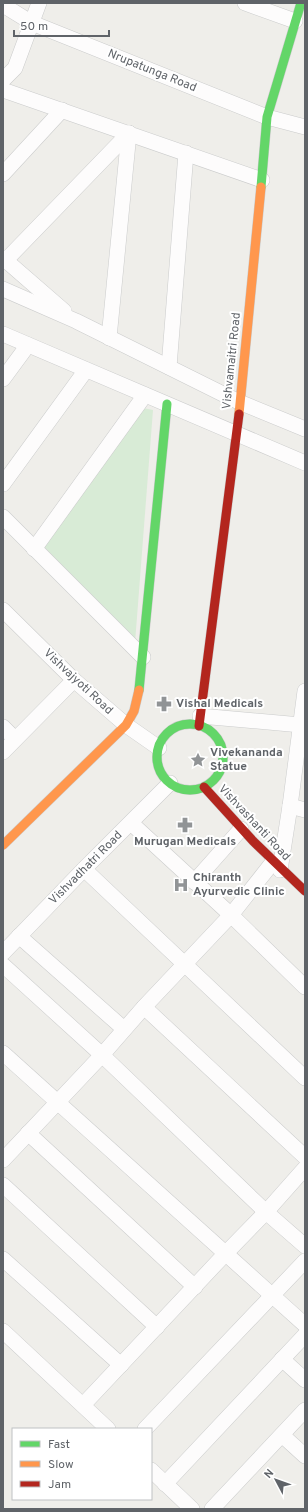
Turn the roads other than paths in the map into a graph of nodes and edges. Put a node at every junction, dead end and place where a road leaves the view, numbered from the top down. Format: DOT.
graph roads {
  1 [pos="39,3"];
  2 [pos="245,3"];
  3 [pos="301,3"];
  4 [pos="3,5"];
  5 [pos="295,21"];
  6 [pos="32,23"];
  7 [pos="3,80"];
  8 [pos="3,90"];
  9 [pos="62,110"];
  10 [pos="267,117"];
  11 [pos="305,127"];
  12 [pos="128,132"];
  13 [pos="186,153"];
  14 [pos="3,174"];
  15 [pos="262,180"];
  16 [pos="4,259"];
  17 [pos="3,289"];
  18 [pos="76,321"];
  19 [pos="3,334"];
  20 [pos="109,338"];
  21 [pos="28,345"];
  22 [pos="169,367"];
  23 [pos="86,370"];
  24 [pos="3,379"];
  25 [pos="146,395"];
  26 [pos="239,402"];
  27 [pos="167,404"];
  28 [pos="305,429"];
  29 [pos="237,433"];
  30 [pos="305,463"];
  31 [pos="3,484"];
  32 [pos="6,527"];
  33 [pos="34,549"];
  34 [pos="3,610"];
  35 [pos="143,657"];
  36 [pos="74,680"];
  37 [pos="305,691"];
  38 [pos="200,721"];
  39 [pos="126,725"];
  40 [pos="301,725"];
  41 [pos="3,727"];
  42 [pos="15,739"];
  43 [pos="159,748"];
  44 [pos="3,752"];
  45 [pos="170,783"];
  46 [pos="204,787"];
  47 [pos="290,806"];
  48 [pos="305,810"];
  49 [pos="131,823"];
  50 [pos="241,829"];
  51 [pos="3,846"];
  52 [pos="277,866"];
  53 [pos="84,870"];
  54 [pos="194,882"];
  55 [pos="305,891"];
  56 [pos="231,914"];
  57 [pos="19,936"];
  58 [pos="3,953"];
  59 [pos="3,965"];
  60 [pos="184,965"];
  61 [pos="305,987"];
  62 [pos="144,1008"];
  63 [pos="124,1029"];
  64 [pos="3,1053"];
  65 [pos="102,1055"];
  66 [pos="305,1078"];
  67 [pos="57,1102"];
  68 [pos="28,1134"];
  69 [pos="6,1150"];
  70 [pos="305,1157"];
  71 [pos="305,1168"];
  72 [pos="3,1185"];
  73 [pos="266,1212"];
  74 [pos="305,1246"];
  75 [pos="226,1253"];
  76 [pos="3,1258"];
  77 [pos="305,1261"];
  78 [pos="194,1287"];
  79 [pos="272,1295"];
  80 [pos="305,1326"];
  81 [pos="157,1327"];
  82 [pos="3,1331"];
  83 [pos="305,1334"];
  84 [pos="282,1359"];
  85 [pos="121,1365"];
  86 [pos="305,1380"];
  87 [pos="83,1405"];
  88 [pos="305,1410"];
  89 [pos="107,1428"];
  90 [pos="146,1428"];
  91 [pos="282,1435"];
  92 [pos="305,1456"];
  93 [pos="152,1471"];
  94 [pos="165,1484"];
  95 [pos="192,1509"];
  96 [pos="212,1509"];
  1 -- 6 [label="street"];
  2 -- 5 [label="street"];
  3 -- 5 [label="street, Vishvamaitri Road"];
  4 -- 6 [label="street, Nrupatunga Road"];
  5 -- 10 [label="street, Vishvamaitri Road"];
  6 -- 7 [label="street"];
  6 -- 10 [label="street, Nrupatunga Road"];
  8 -- 9 [label="street"];
  9 -- 12 [label="street"];
  9 -- 14 [label="street"];
  10 -- 11 [label="street, Nrupatunga Road"];
  10 -- 15 [label="street, Vishvamaitri Road"];
  12 -- 13 [label="street"];
  12 -- 16 [label="street"];
  12 -- 20 [label="street"];
  13 -- 15 [label="street"];
  13 -- 22 [label="street"];
  15 -- 26 [label="street, Vishvamaitri Road"];
  16 -- 18 [label="street"];
  17 -- 18 [label="street"];
  18 -- 20 [label="street"];
  19 -- 21 [label="street"];
  20 -- 22 [label="street"];
  21 -- 23 [label="street"];
  21 -- 24 [label="street"];
  22 -- 26 [label="street"];
  23 -- 25 [label="street"];
  23 -- 31 [label="street"];
  25 -- 27 [label="street"];
  25 -- 33 [label="street"];
  26 -- 28 [label="street"];
  26 -- 29 [label="street, Vishvamaitri Road"];
  27 -- 29 [label="street"];
  27 -- 35 [label="street"];
  29 -- 30 [label="street"];
  29 -- 38 [label="street, Vishvamaitri Road"];
  32 -- 33 [label="street"];
  33 -- 35 [label="street"];
  34 -- 36 [label="street, Vishvajyoti Road"];
  35 -- 39 [label="street"];
  36 -- 39 [label="street, Vishvajyoti Road"];
  36 -- 42 [label="street"];
  37 -- 40 [label="street"];
  38 -- 40 [label="street"];
  38 -- 43 [label="street"];
  38 -- 46 [label="street"];
  39 -- 43 [label="street, Vishvajyoti Road"];
  39 -- 51 [label="street"];
  40 -- 47 [label="street"];
  41 -- 42 [label="street"];
  42 -- 44 [label="street"];
  43 -- 45 [label="street"];
  45 -- 46 [label="street"];
  45 -- 49 [label="street, Vishvadhatri Road"];
  46 -- 50 [label="street, Vishvashanti Road"];
  47 -- 48 [label="street"];
  47 -- 52 [label="street"];
  49 -- 53 [label="street, Vishvadhatri Road"];
  49 -- 54 [label="street"];
  50 -- 52 [label="street, Vishvashanti Road"];
  50 -- 54 [label="street"];
  52 -- 55 [label="street, Vishvashanti Road"];
  52 -- 56 [label="street"];
  53 -- 57 [label="street, Vishvadhatri Road"];
  53 -- 60 [label="street"];
  54 -- 56 [label="street"];
  56 -- 60 [label="street"];
  56 -- 61 [label="street"];
  57 -- 58 [label="street, Vishvadhatri Road"];
  57 -- 63 [label="street"];
  59 -- 65 [label="street"];
  60 -- 62 [label="street"];
  60 -- 66 [label="street"];
  62 -- 63 [label="street"];
  62 -- 70 [label="street"];
  63 -- 65 [label="street"];
  64 -- 67 [label="street"];
  65 -- 67 [label="street"];
  65 -- 73 [label="street"];
  67 -- 68 [label="street"];
  67 -- 75 [label="street"];
  68 -- 69 [label="street"];
  68 -- 78 [label="street"];
  71 -- 73 [label="street"];
  72 -- 81 [label="street"];
  73 -- 74 [label="street"];
  73 -- 75 [label="street"];
  75 -- 78 [label="street"];
  75 -- 79 [label="street"];
  76 -- 85 [label="street"];
  77 -- 79 [label="street"];
  78 -- 81 [label="street"];
  79 -- 80 [label="street"];
  79 -- 90 [label="street"];
  81 -- 85 [label="street"];
  82 -- 87 [label="street"];
  83 -- 84 [label="street"];
  84 -- 86 [label="street"];
  84 -- 94 [label="street"];
  85 -- 87 [label="street"];
  87 -- 89 [label="street"];
  88 -- 91 [label="street"];
  91 -- 92 [label="street"];
  91 -- 96 [label="street"];
  93 -- 94 [label="street"];
  94 -- 95 [label="street"];
}
